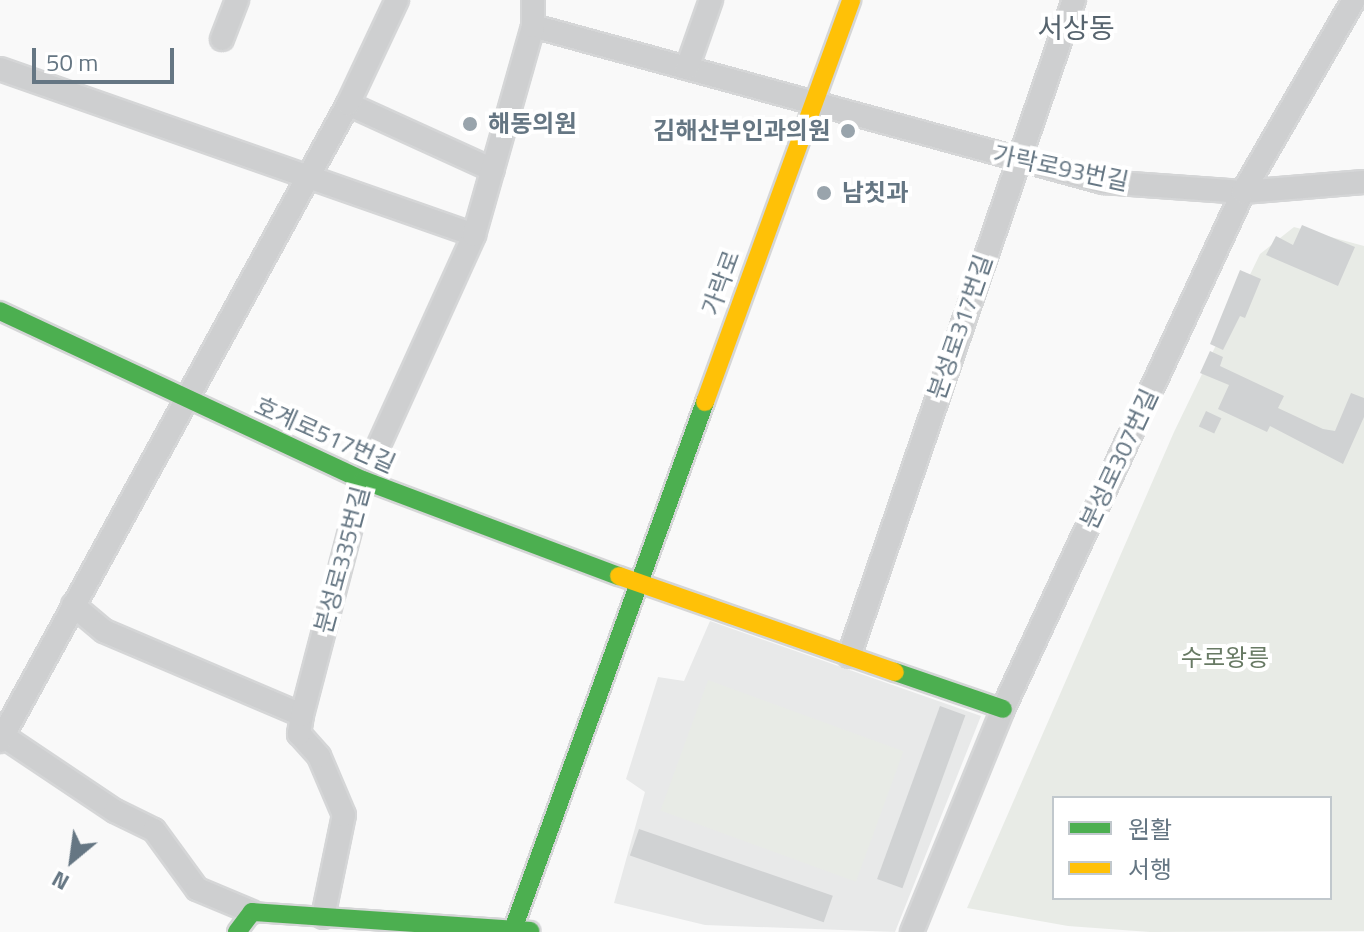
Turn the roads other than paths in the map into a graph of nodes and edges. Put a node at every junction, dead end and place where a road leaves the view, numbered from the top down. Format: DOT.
graph roads {
  1 [pos="237,0"];
  2 [pos="397,0"];
  3 [pos="533,0"];
  4 [pos="711,0"];
  5 [pos="851,0"];
  6 [pos="1074,0"];
  7 [pos="1354,0"];
  8 [pos="533,26"];
  9 [pos="222,39"];
  10 [pos="687,68"];
  11 [pos="0,69"];
  12 [pos="812,102"];
  13 [pos="348,104"];
  14 [pos="1016,160"];
  15 [pos="493,170"];
  16 [pos="306,173"];
  17 [pos="1364,182"];
  18 [pos="1243,192"];
  19 [pos="474,235"];
  20 [pos="0,311"];
  21 [pos="185,399"];
  22 [pos="363,480"];
  23 [pos="640,584"];
  24 [pos="73,605"];
  25 [pos="849,656"];
  26 [pos="1003,709"];
  27 [pos="302,715"];
  28 [pos="1,737"];
  29 [pos="252,912"];
  30 [pos="323,917"];
  31 [pos="519,930"];
  32 [pos="237,932"];
  33 [pos="912,932"];
  1 -- 9 [label="street"];
  2 -- 13 [label="street"];
  3 -- 8 [label="street, 분성로335번길"];
  4 -- 10 [label="street"];
  5 -- 12 [label="street, 가락로"];
  6 -- 14 [label="street, 분성로317번길"];
  7 -- 18 [label="street, 분성로307번길"];
  8 -- 10 [label="street, 가락로93번길"];
  8 -- 15 [label="street, 분성로335번길"];
  10 -- 12 [label="street, 가락로93번길"];
  11 -- 16 [label="street"];
  12 -- 14 [label="street, 가락로93번길"];
  12 -- 23 [label="street, 가락로"];
  13 -- 15 [label="street"];
  13 -- 16 [label="street"];
  14 -- 18 [label="street, 가락로93번길"];
  14 -- 25 [label="street, 분성로317번길"];
  15 -- 19 [label="street, 분성로335번길"];
  16 -- 19 [label="street"];
  16 -- 21 [label="street"];
  17 -- 18 [label="street, 가락로93번길"];
  18 -- 26 [label="street, 분성로307번길"];
  19 -- 22 [label="street, 분성로335번길"];
  20 -- 21 [label="street, 호계로517번길"];
  21 -- 22 [label="street, 호계로517번길"];
  21 -- 24 [label="street"];
  22 -- 23 [label="street, 호계로517번길"];
  22 -- 27 [label="street, 분성로335번길"];
  23 -- 25 [label="street"];
  23 -- 31 [label="street, 가락로"];
  24 -- 27 [label="street"];
  24 -- 28 [label="street"];
  25 -- 26 [label="street"];
  26 -- 33 [label="street, 분성로307번길"];
  27 -- 30 [label="street"];
  28 -- 29 [label="street"];
  29 -- 30 [label="street"];
  29 -- 32 [label="street"];
  30 -- 31 [label="street"];
}
